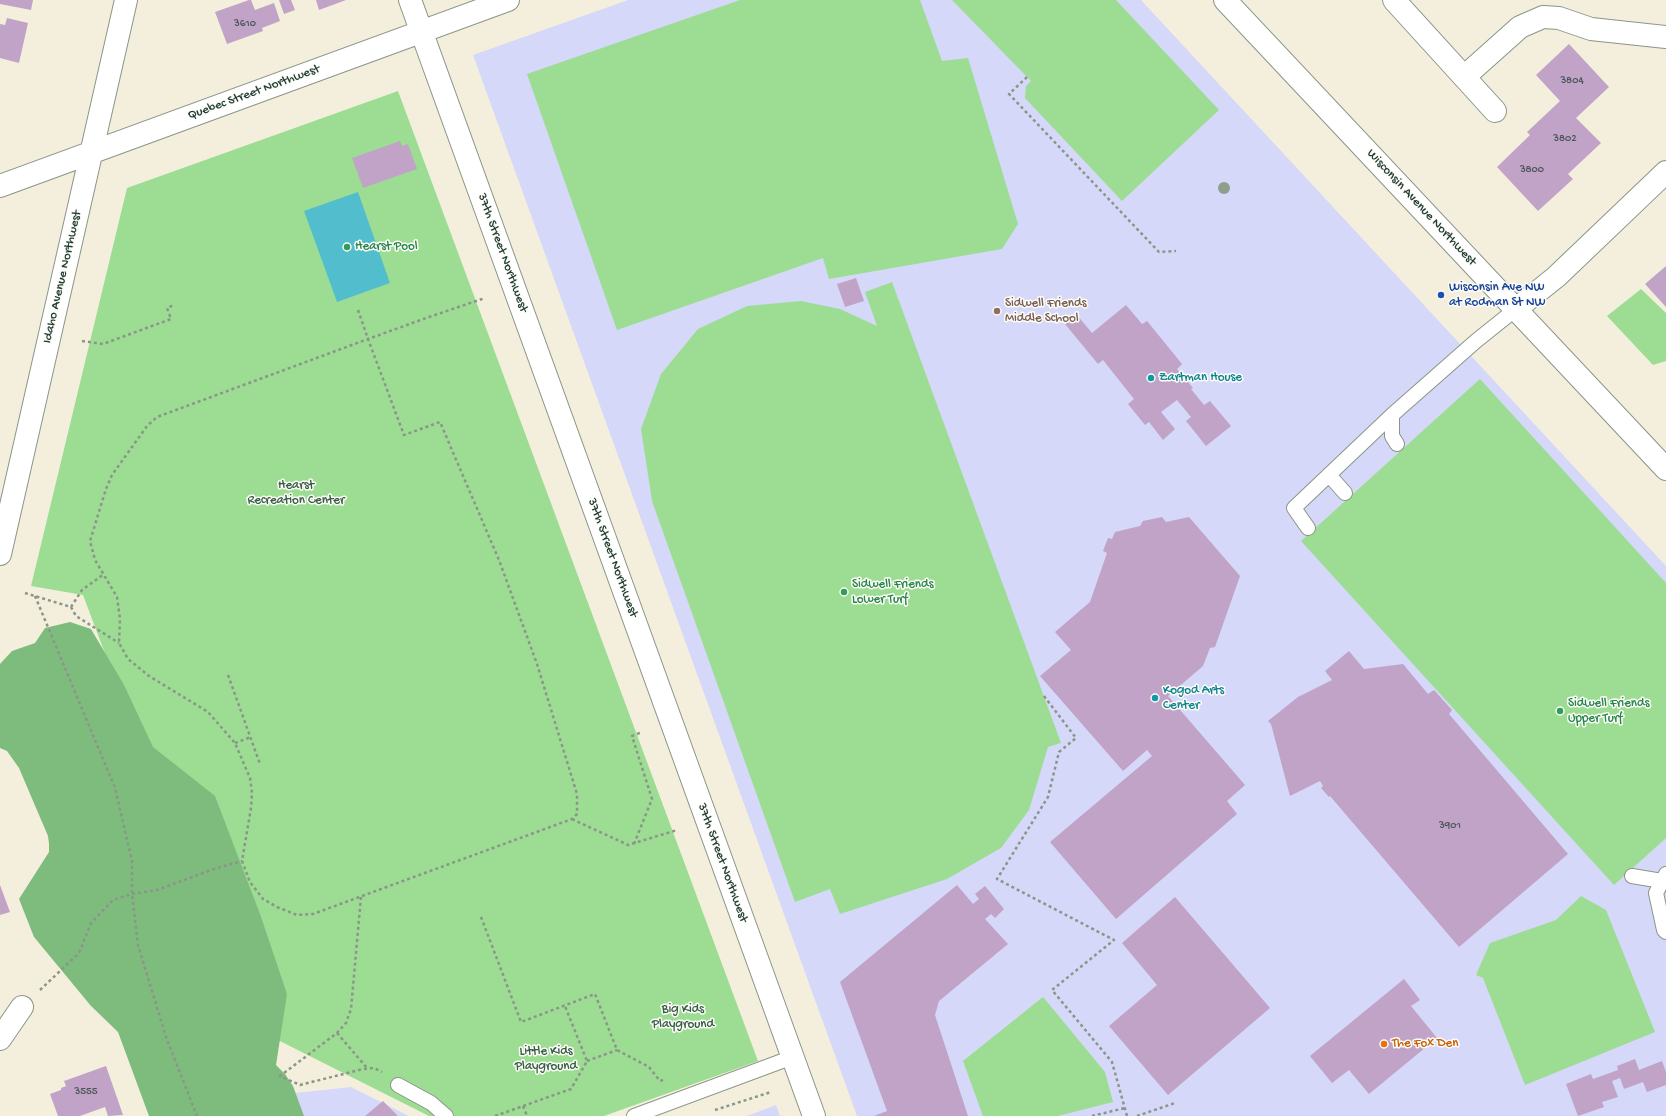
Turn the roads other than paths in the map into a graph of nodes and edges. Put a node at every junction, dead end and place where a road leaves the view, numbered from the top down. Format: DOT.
graph roads {
  1 [pos="126,0"];
  2 [pos="410,0"];
  3 [pos="508,0"];
  4 [pos="1225,0"];
  5 [pos="1394,0"];
  6 [pos="422,31"];
  7 [pos="1666,37"];
  8 [pos="1464,77"];
  9 [pos="1495,111"];
  10 [pos="91,152"];
  11 [pos="1666,172"];
  12 [pos="0,186"];
  13 [pos="1516,309"];
  14 [pos="1392,414"];
  15 [pos="1397,444"];
  16 [pos="1666,469"];
  17 [pos="1329,475"];
  18 [pos="1345,492"];
  19 [pos="1308,528"];
  20 [pos="0,554"];
  21 [pos="1632,876"];
  22 [pos="1664,878"];
  23 [pos="1666,932"];
  24 [pos="22,1007"];
  25 [pos="0,1039"];
  26 [pos="793,1057"];
  27 [pos="398,1085"];
  28 [pos="446,1116"];
  29 [pos="634,1116"];
  30 [pos="814,1116"];
  1 -- 10 [label="street, Idaho Avenue Northwest"];
  2 -- 6 [label="street, 37th Street Northwest"];
  3 -- 6 [label="street, Quebec Street Northwest"];
  4 -- 13 [label="street, Wisconsin Avenue Northwest"];
  5 -- 8 [label="street"];
  6 -- 10 [label="street, Quebec Street Northwest"];
  6 -- 26 [label="street, 37th Street Northwest"];
  7 -- 8 [label="street"];
  8 -- 9 [label="street"];
  10 -- 12 [label="street, Quebec Street Northwest"];
  10 -- 20 [label="street, Idaho Avenue Northwest"];
  11 -- 13 [label="street"];
  13 -- 14 [label="lane"];
  13 -- 16 [label="street, Wisconsin Avenue Northwest"];
  14 -- 15 [label="lane"];
  14 -- 17 [label="lane"];
  17 -- 18 [label="lane"];
  17 -- 19 [label="lane"];
  21 -- 22 [label="lane"];
  22 -- 23 [label="lane"];
  24 -- 25 [label="street"];
  26 -- 29 [label="lane"];
  26 -- 30 [label="street, 37th Street Northwest"];
  27 -- 28 [label="lane"];
}
